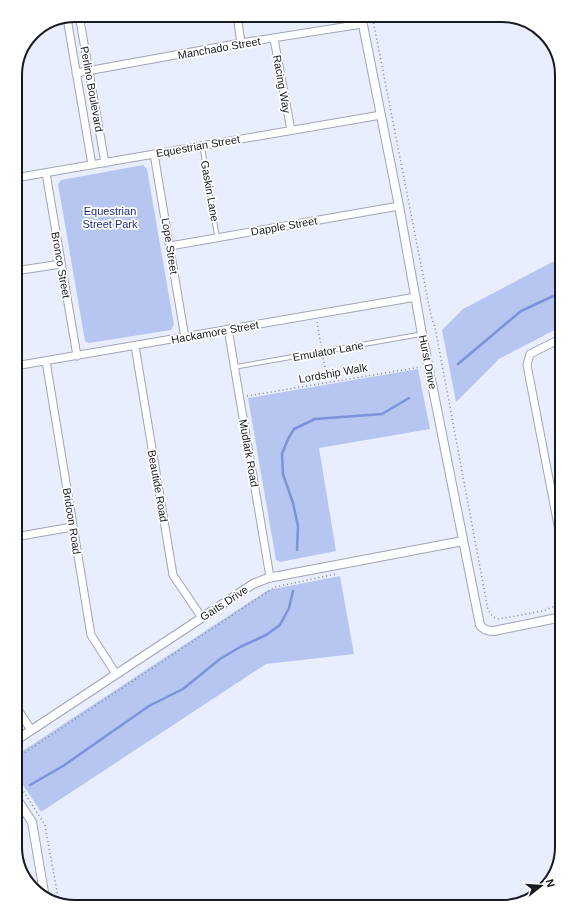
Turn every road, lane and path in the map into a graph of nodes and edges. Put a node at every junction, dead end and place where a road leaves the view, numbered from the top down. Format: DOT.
graph roads {
  1 [pos="80,22"];
  2 [pos="238,22"];
  3 [pos="348,22"];
  4 [pos="363,22"];
  5 [pos="373,22"];
  6 [pos="68,23"];
  7 [pos="274,38"];
  8 [pos="241,43"];
  9 [pos="89,70"];
  10 [pos="76,72"];
  11 [pos="381,115"];
  12 [pos="290,130"];
  13 [pos="202,146"];
  14 [pos="154,154"];
  15 [pos="104,163"];
  16 [pos="92,165"];
  17 [pos="46,173"];
  18 [pos="22,177"];
  19 [pos="399,206"];
  20 [pos="218,238"];
  21 [pos="170,246"];
  22 [pos="61,264"];
  23 [pos="22,270"];
  24 [pos="416,297"];
  25 [pos="228,330"];
  26 [pos="422,334"];
  27 [pos="185,338"];
  28 [pos="555,342"];
  29 [pos="135,346"];
  30 [pos="77,356"];
  31 [pos="46,361"];
  32 [pos="22,365"];
  33 [pos="429,365"];
  34 [pos="234,367"];
  35 [pos="240,397"];
  36 [pos="555,510"];
  37 [pos="72,527"];
  38 [pos="22,536"];
  39 [pos="463,541"];
  40 [pos="336,574"];
  41 [pos="270,578"];
  42 [pos="555,606"];
  43 [pos="202,618"];
  44 [pos="555,618"];
  45 [pos="116,674"];
  46 [pos="22,716"];
  47 [pos="31,730"];
  48 [pos="22,736"];
  49 [pos="22,754"];
  50 [pos="22,807"];
  51 [pos="44,889"];
  1 -- 9 [label="street, Perlino Boulevard"];
  2 -- 8 [label="street"];
  3 -- 7 [label="street, Manchado Street"];
  4 -- 11 [label="street, Hurst Drive"];
  5 -- 42 [label="path"];
  6 -- 10 [label="street, Perlino Boulevard"];
  7 -- 8 [label="street, Manchado Street"];
  7 -- 12 [label="street, Racing Way"];
  8 -- 9 [label="street, Manchado Street"];
  9 -- 10 [label="street, Manchado Street"];
  9 -- 15 [label="street, Perlino Boulevard"];
  10 -- 16 [label="street, Perlino Boulevard"];
  11 -- 12 [label="street, Equestrian Street"];
  11 -- 19 [label="street, Hurst Drive"];
  12 -- 13 [label="street, Equestrian Street"];
  13 -- 14 [label="street, Equestrian Street"];
  13 -- 20 [label="lane, Gaskin Lane"];
  14 -- 15 [label="street, Equestrian Street"];
  14 -- 21 [label="street, Lope Street"];
  15 -- 16 [label="street, Equestrian Street"];
  16 -- 17 [label="street, Equestrian Street"];
  17 -- 18 [label="street, Equestrian Street"];
  17 -- 22 [label="street, Bronco Street"];
  19 -- 20 [label="street, Dapple Street"];
  19 -- 24 [label="street, Hurst Drive"];
  20 -- 21 [label="street, Dapple Street"];
  21 -- 27 [label="street, Lope Street"];
  22 -- 23 [label="street"];
  22 -- 30 [label="street, Bronco Street"];
  24 -- 25 [label="street, Hackamore Street"];
  24 -- 26 [label="street, Hurst Drive"];
  25 -- 27 [label="street, Hackamore Street"];
  25 -- 34 [label="street, Mudlark Road"];
  26 -- 33 [label="street, Hurst Drive"];
  26 -- 34 [label="lane, Emulator Lane"];
  27 -- 29 [label="street, Hackamore Street"];
  28 -- 36 [label="street"];
  29 -- 30 [label="street, Hackamore Street"];
  29 -- 43 [label="street, Beautide Road"];
  30 -- 31 [label="street, Hackamore Street"];
  31 -- 32 [label="street, Hackamore Street"];
  31 -- 37 [label="street, Bridoon Road"];
  33 -- 35 [label="path, Lordship Walk"];
  33 -- 39 [label="street, Hurst Drive"];
  34 -- 35 [label="street, Mudlark Road"];
  35 -- 41 [label="street, Mudlark Road"];
  37 -- 38 [label="street"];
  37 -- 45 [label="street, Bridoon Road"];
  39 -- 41 [label="street, Gaits Drive"];
  39 -- 44 [label="street, Hurst Drive"];
  40 -- 49 [label="path"];
  41 -- 43 [label="street, Gaits Drive"];
  43 -- 45 [label="street, Gaits Drive"];
  45 -- 47 [label="street, Gaits Drive"];
  46 -- 47 [label="street"];
  47 -- 48 [label="street, Gaits Drive"];
  50 -- 51 [label="street"];
}
